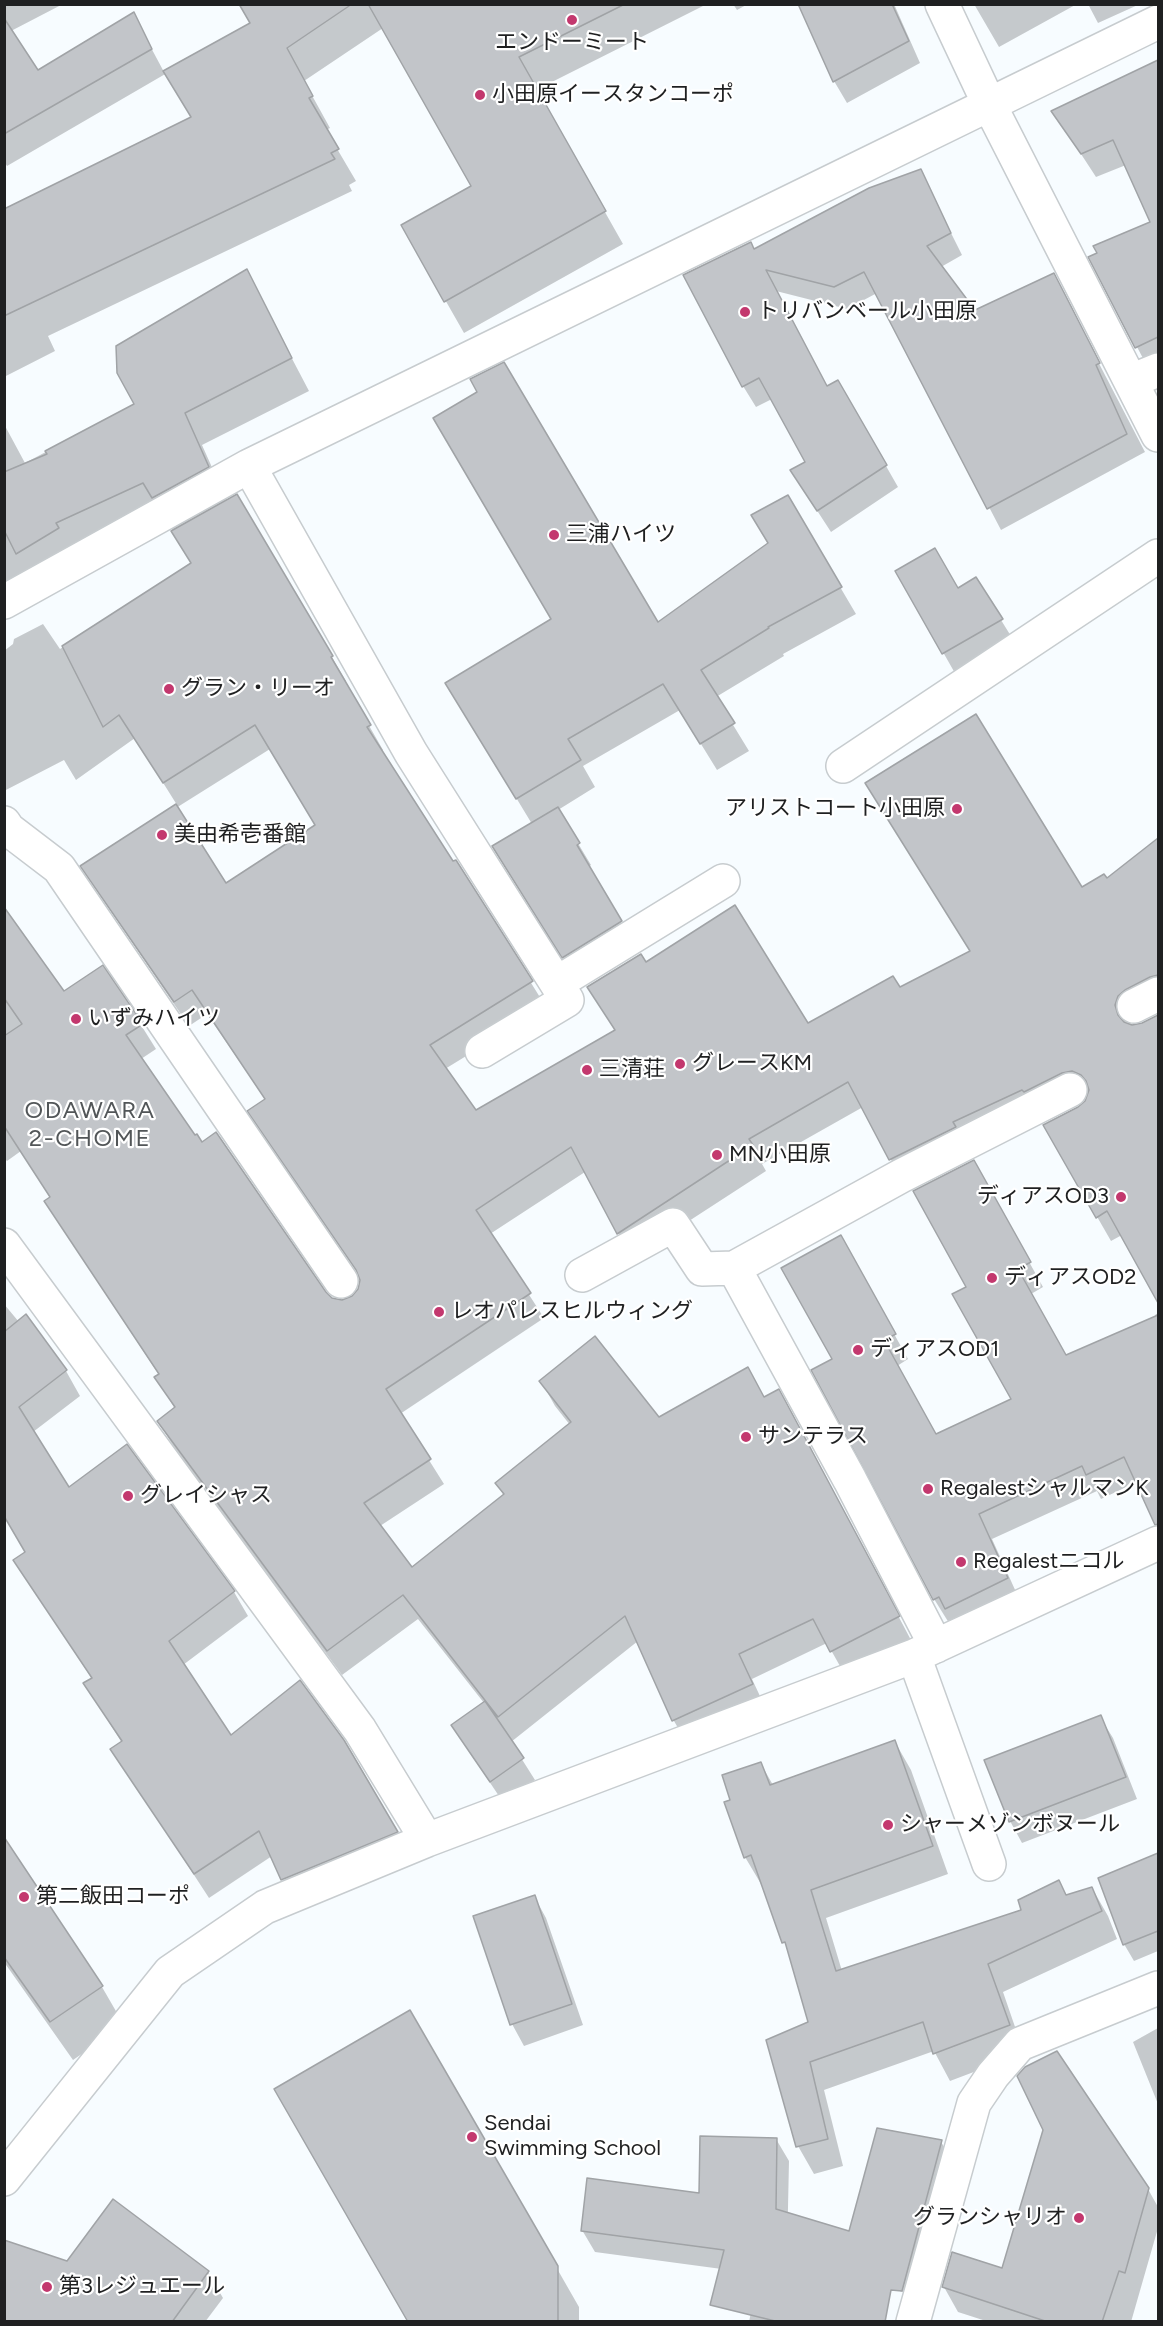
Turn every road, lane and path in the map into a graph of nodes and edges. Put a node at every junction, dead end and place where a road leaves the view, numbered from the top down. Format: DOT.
graph roads {
  1 [pos="942,4"];
  2 [pos="1158,22"];
  3 [pos="989,104"];
  4 [pos="1145,376"];
  5 [pos="1158,435"];
  6 [pos="249,466"];
  7 [pos="1158,556"];
  8 [pos="4,602"];
  9 [pos="843,766"];
  10 [pos="4,823"];
  11 [pos="723,881"];
  12 [pos="557,983"];
  13 [pos="482,1051"];
  14 [pos="1070,1090"];
  15 [pos="4,1245"];
  16 [pos="734,1268"];
  17 [pos="582,1275"];
  18 [pos="341,1281"];
  19 [pos="1158,1543"];
  20 [pos="925,1651"];
  21 [pos="427,1840"];
  22 [pos="989,1864"];
  23 [pos="1158,1988"];
  24 [pos="4,2179"];
  25 [pos="914,2322"];
  1 -- 3 [label="street"];
  2 -- 3 [label="street"];
  3 -- 4 [label="street"];
  3 -- 6 [label="street"];
  4 -- 5 [label="street"];
  6 -- 8 [label="street"];
  6 -- 12 [label="street"];
  7 -- 9 [label="street"];
  10 -- 18 [label="street"];
  11 -- 12 [label="street"];
  12 -- 13 [label="street"];
  14 -- 16 [label="street"];
  15 -- 21 [label="street"];
  16 -- 17 [label="street"];
  16 -- 20 [label="street"];
  19 -- 20 [label="street"];
  20 -- 21 [label="street"];
  20 -- 22 [label="street"];
  21 -- 24 [label="street"];
  23 -- 25 [label="street"];
}
